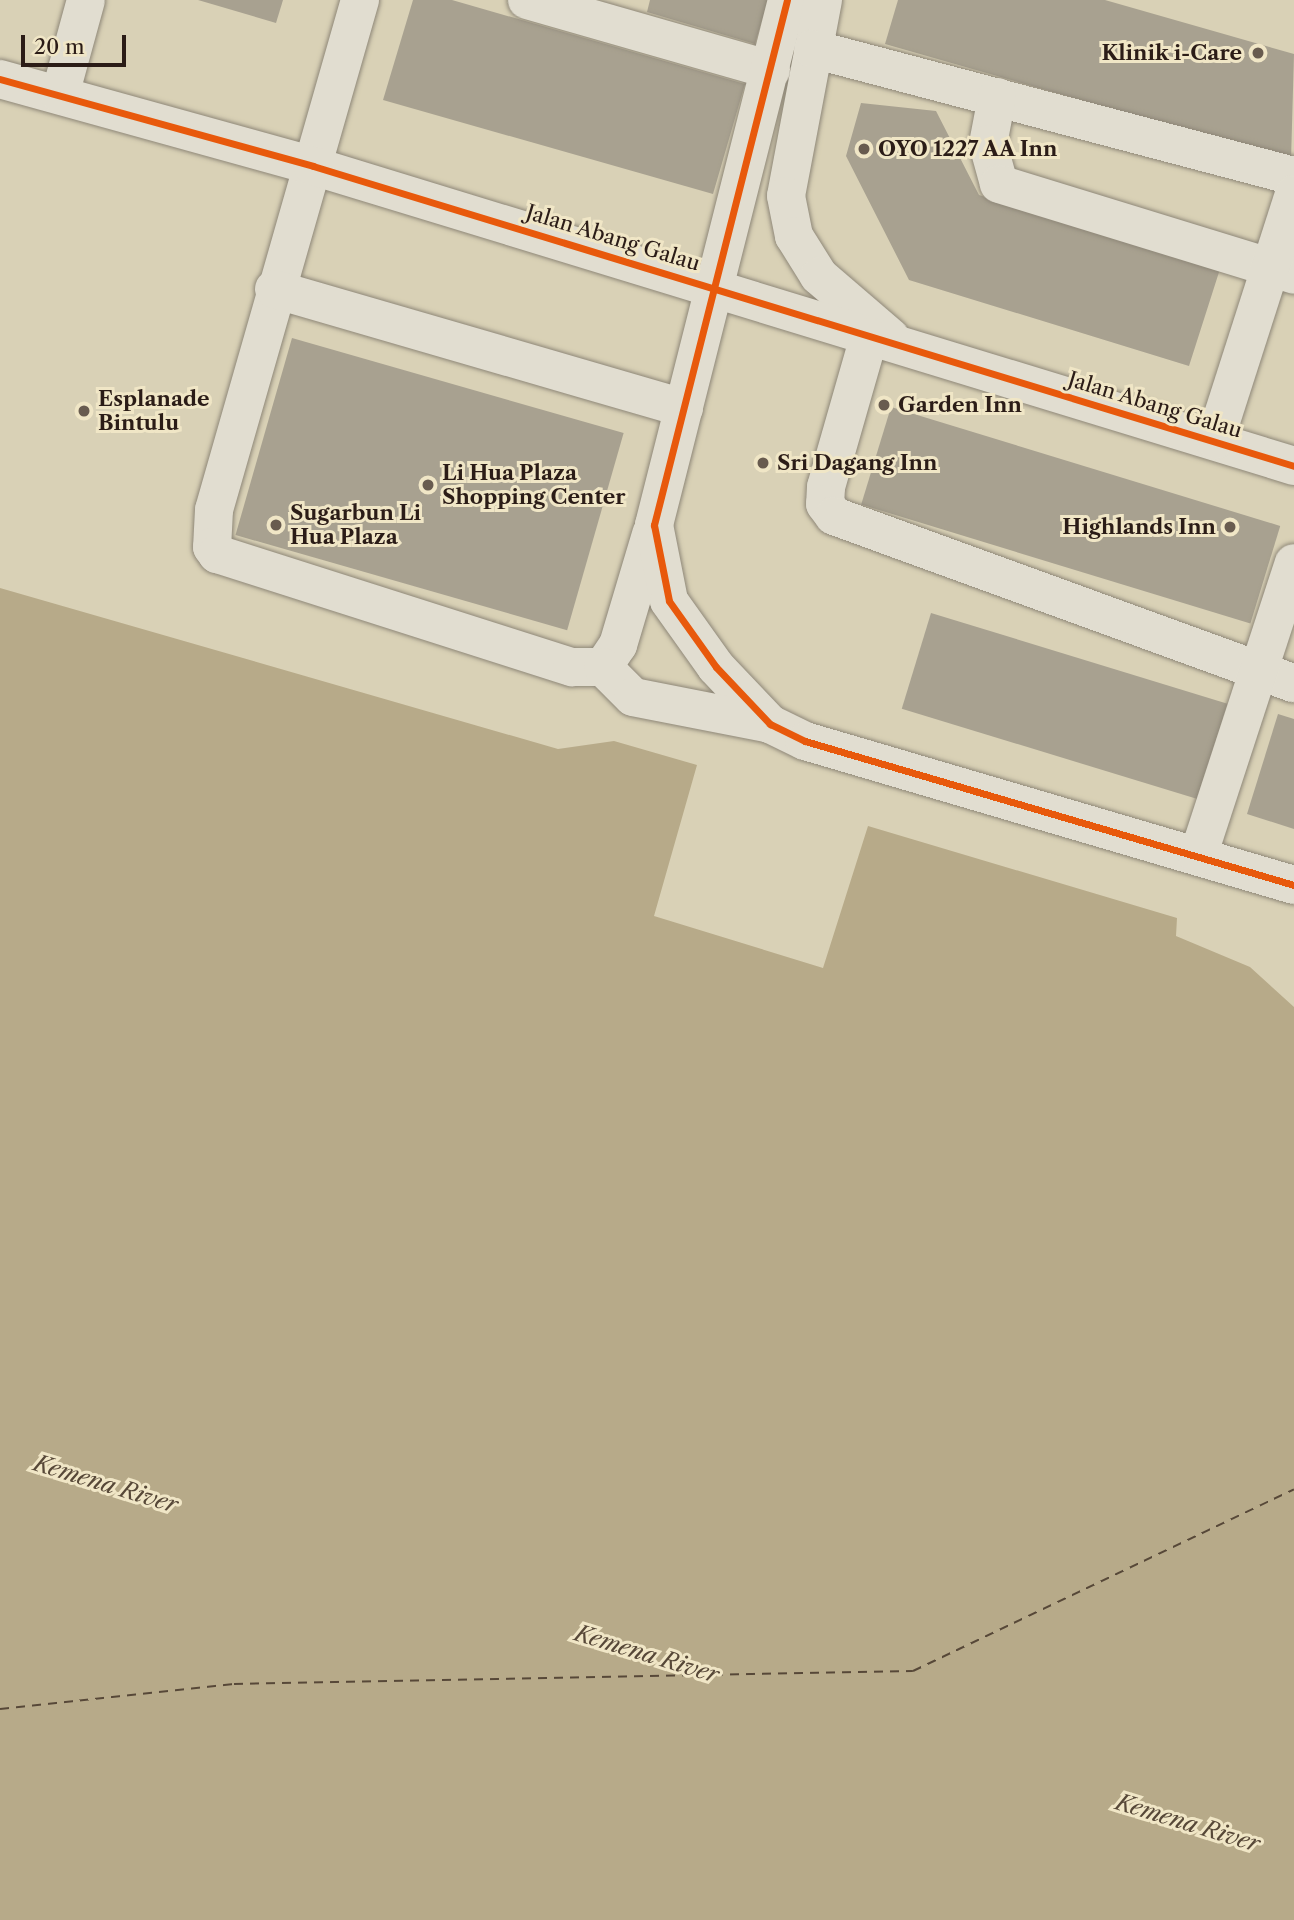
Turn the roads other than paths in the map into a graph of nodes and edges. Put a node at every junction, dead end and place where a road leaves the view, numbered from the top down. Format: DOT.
graph roads {
  1 [pos="86,0"];
  2 [pos="360,0"];
  3 [pos="787,0"];
  4 [pos="823,0"];
  5 [pos="543,2"];
  6 [pos="632,14"];
  7 [pos="813,49"];
  8 [pos="771,70"];
  9 [pos="0,79"];
  10 [pos="60,95"];
  11 [pos="997,97"];
  12 [pos="313,166"];
  13 [pos="1294,176"];
  14 [pos="1294,194"];
  15 [pos="1282,272"];
  16 [pos="715,287"];
  17 [pos="274,289"];
  18 [pos="869,337"];
  19 [pos="905,349"];
  20 [pos="684,408"];
  21 [pos="1215,440"];
  22 [pos="1294,466"];
  23 [pos="654,525"];
  24 [pos="1294,563"];
  25 [pos="603,667"];
  26 [pos="1258,673"];
  27 [pos="1294,683"];
  28 [pos="771,724"];
  29 [pos="1198,856"];
  30 [pos="1294,885"];
  1 -- 10 [label="street"];
  2 -- 12 [label="street"];
  3 -- 8 [label="street"];
  4 -- 7 [label="street"];
  5 -- 6 [label="street"];
  6 -- 8 [label="street"];
  7 -- 11 [label="street"];
  7 -- 19 [label="street"];
  8 -- 16 [label="street"];
  9 -- 10 [label="street, Jalan Abang Galau"];
  10 -- 12 [label="street, Jalan Abang Galau"];
  11 -- 13 [label="street"];
  11 -- 15 [label="street"];
  12 -- 16 [label="street, Jalan Abang Galau"];
  12 -- 17 [label="street"];
  14 -- 15 [label="street"];
  15 -- 21 [label="street"];
  16 -- 18 [label="street, Jalan Abang Galau"];
  16 -- 20 [label="street"];
  17 -- 20 [label="street"];
  17 -- 25 [label="street"];
  18 -- 19 [label="street, Jalan Abang Galau"];
  18 -- 26 [label="street"];
  19 -- 21 [label="street, Jalan Abang Galau"];
  20 -- 23 [label="street"];
  21 -- 22 [label="street, Jalan Abang Galau"];
  23 -- 25 [label="street"];
  23 -- 28 [label="street"];
  24 -- 26 [label="street"];
  25 -- 28 [label="street"];
  26 -- 27 [label="street"];
  26 -- 29 [label="street"];
  28 -- 29 [label="street"];
  29 -- 30 [label="street"];
}
